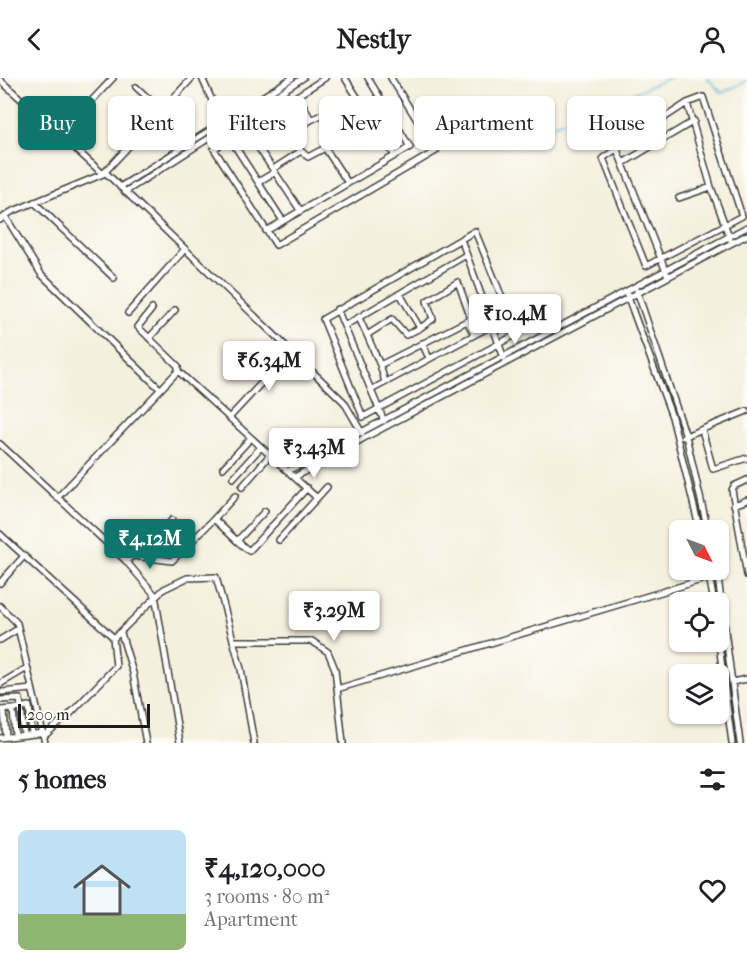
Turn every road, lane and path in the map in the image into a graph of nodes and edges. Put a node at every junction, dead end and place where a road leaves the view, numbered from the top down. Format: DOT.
graph roads {
  1 [pos="113,78"];
  2 [pos="192,78"];
  3 [pos="202,78"];
  4 [pos="292,78"];
  5 [pos="303,78"];
  6 [pos="325,78"];
  7 [pos="345,78"];
  8 [pos="368,78"];
  9 [pos="391,78"];
  10 [pos="1,79"];
  11 [pos="136,87"];
  12 [pos="298,95"];
  13 [pos="96,96"];
  14 [pos="146,96"];
  15 [pos="176,96"];
  16 [pos="211,96"];
  17 [pos="266,96"];
  18 [pos="273,96"];
  19 [pos="357,96"];
  20 [pos="379,96"];
  21 [pos="687,103"];
  22 [pos="319,116"];
  23 [pos="666,116"];
  24 [pos="310,120"];
  25 [pos="694,121"];
  26 [pos="307,122"];
  27 [pos="402,132"];
  28 [pos="207,136"];
  29 [pos="207,137"];
  30 [pos="126,150"];
  31 [pos="215,150"];
  32 [pos="237,150"];
  33 [pos="260,150"];
  34 [pos="321,150"];
  35 [pos="326,150"];
  36 [pos="391,150"];
  37 [pos="613,150"];
  38 [pos="617,150"];
  39 [pos="301,151"];
  40 [pos="395,156"];
  41 [pos="622,163"];
  42 [pos="274,171"];
  43 [pos="104,173"];
  44 [pos="258,182"];
  45 [pos="348,183"];
  46 [pos="120,187"];
  47 [pos="711,187"];
  48 [pos="125,192"];
  49 [pos="679,198"];
  50 [pos="34,202"];
  51 [pos="300,210"];
  52 [pos="2,218"];
  53 [pos="283,220"];
  54 [pos="725,226"];
  55 [pos="747,227"];
  56 [pos="266,231"];
  57 [pos="747,235"];
  58 [pos="729,236"];
  59 [pos="460,239"];
  60 [pos="732,243"];
  61 [pos="185,249"];
  62 [pos="466,255"];
  63 [pos="661,259"];
  64 [pos="667,274"];
  65 [pos="114,278"];
  66 [pos="635,287"];
  67 [pos="400,294"];
  68 [pos="638,294"];
  69 [pos="627,295"];
  70 [pos="152,309"];
  71 [pos="337,309"];
  72 [pos="175,310"];
  73 [pos="128,313"];
  74 [pos="487,314"];
  75 [pos="359,318"];
  76 [pos="469,320"];
  77 [pos="345,326"];
  78 [pos="491,326"];
  79 [pos="420,328"];
  80 [pos="474,334"];
  81 [pos="367,335"];
  82 [pos="149,338"];
  83 [pos="422,343"];
  84 [pos="499,346"];
  85 [pos="291,351"];
  86 [pos="503,357"];
  87 [pos="429,358"];
  88 [pos="506,363"];
  89 [pos="380,365"];
  90 [pos="178,371"];
  91 [pos="385,382"];
  92 [pos="160,389"];
  93 [pos="371,390"];
  94 [pos="379,409"];
  95 [pos="747,411"];
  96 [pos="229,418"];
  97 [pos="384,420"];
  98 [pos="386,427"];
  99 [pos="702,430"];
  100 [pos="361,431"];
  101 [pos="686,436"];
  102 [pos="251,438"];
  103 [pos="364,438"];
  104 [pos="678,438"];
  105 [pos="0,444"];
  106 [pos="261,447"];
  107 [pos="270,455"];
  108 [pos="747,458"];
  109 [pos="224,468"];
  110 [pos="288,471"];
  111 [pos="295,477"];
  112 [pos="233,478"];
  113 [pos="747,480"];
  114 [pos="242,487"];
  115 [pos="327,487"];
  116 [pos="307,488"];
  117 [pos="235,496"];
  118 [pos="57,498"];
  119 [pos="317,498"];
  120 [pos="747,500"];
  121 [pos="734,505"];
  122 [pos="266,511"];
  123 [pos="214,519"];
  124 [pos="172,520"];
  125 [pos="697,520"];
  126 [pos="705,520"];
  127 [pos="0,534"];
  128 [pos="747,534"];
  129 [pos="740,536"];
  130 [pos="279,540"];
  131 [pos="237,541"];
  132 [pos="744,547"];
  133 [pos="24,556"];
  134 [pos="139,557"];
  135 [pos="128,559"];
  136 [pos="747,575"];
  137 [pos="702,580"];
  138 [pos="718,580"];
  139 [pos="0,583"];
  140 [pos="155,595"];
  141 [pos="0,606"];
  142 [pos="18,629"];
  143 [pos="121,633"];
  144 [pos="112,638"];
  145 [pos="0,640"];
  146 [pos="234,641"];
  147 [pos="27,668"];
  148 [pos="747,679"];
  149 [pos="729,682"];
  150 [pos="734,682"];
  151 [pos="0,684"];
  152 [pos="32,689"];
  153 [pos="337,689"];
  154 [pos="2,692"];
  155 [pos="34,697"];
  156 [pos="20,699"];
  157 [pos="0,700"];
  158 [pos="29,706"];
  159 [pos="36,706"];
  160 [pos="21,707"];
  161 [pos="13,709"];
  162 [pos="2,710"];
  163 [pos="729,720"];
  164 [pos="43,734"];
  165 [pos="28,735"];
  166 [pos="8,739"];
  167 [pos="30,743"];
  168 [pos="45,743"];
  169 [pos="146,743"];
  170 [pos="180,743"];
  171 [pos="254,743"];
  172 [pos="343,743"];
  173 [pos="732,743"];
  174 [pos="740,743"];
  1 -- 13 [label="street"];
  2 -- 15 [label="street"];
  3 -- 16 [label="street"];
  4 -- 17 [label="street"];
  5 -- 18 [label="street"];
  6 -- 12 [label="street"];
  7 -- 19 [label="street"];
  8 -- 20 [label="street"];
  9 -- 56 [label="street"];
  10 -- 43 [label="street"];
  11 -- 14 [label="street"];
  12 -- 24 [label="street"];
  21 -- 23 [label="street"];
  21 -- 25 [label="street"];
  21 -- 54 [label="street"];
  22 -- 24 [label="street"];
  24 -- 26 [label="street"];
  25 -- 41 [label="street"];
  25 -- 47 [label="street"];
  27 -- 40 [label="street"];
  28 -- 46 [label="street"];
  29 -- 48 [label="street"];
  30 -- 43 [label="street"];
  31 -- 56 [label="street"];
  32 -- 44 [label="street"];
  33 -- 42 [label="street"];
  34 -- 39 [label="street"];
  35 -- 45 [label="street"];
  36 -- 40 [label="street"];
  37 -- 63 [label="street"];
  38 -- 41 [label="street"];
  39 -- 42 [label="street"];
  40 -- 45 [label="street"];
  41 -- 63 [label="street"];
  42 -- 44 [label="street"];
  42 -- 51 [label="street"];
  43 -- 46 [label="street"];
  43 -- 50 [label="street"];
  44 -- 53 [label="street"];
  45 -- 51 [label="street"];
  46 -- 48 [label="street"];
  47 -- 49 [label="street"];
  47 -- 54 [label="street"];
  48 -- 61 [label="street"];
  50 -- 52 [label="street"];
  50 -- 65 [label="street"];
  51 -- 53 [label="street"];
  52 -- 92 [label="street"];
  53 -- 56 [label="street"];
  54 -- 58 [label="street"];
  54 -- 63 [label="street"];
  55 -- 58 [label="street"];
  57 -- 60 [label="street"];
  58 -- 60 [label="street"];
  58 -- 64 [label="street"];
  59 -- 62 [label="street"];
  59 -- 71 [label="street"];
  59 -- 84 [label="street"];
  60 -- 64 [label="street"];
  61 -- 73 [label="street"];
  61 -- 85 [label="street"];
  62 -- 67 [label="street"];
  62 -- 74 [label="street"];
  63 -- 64 [label="street"];
  64 -- 66 [label="street"];
  64 -- 68 [label="street"];
  66 -- 68 [label="street"];
  66 -- 69 [label="street"];
  67 -- 75 [label="street"];
  67 -- 79 [label="street"];
  68 -- 69 [label="street"];
  68 -- 101 [label="street"];
  69 -- 86 [label="street"];
  69 -- 88 [label="street"];
  69 -- 104 [label="street"];
  70 -- 82 [label="street"];
  71 -- 77 [label="street"];
  71 -- 94 [label="street"];
  72 -- 82 [label="street"];
  74 -- 76 [label="street"];
  74 -- 78 [label="street"];
  75 -- 77 [label="street"];
  75 -- 81 [label="street"];
  76 -- 79 [label="street"];
  76 -- 80 [label="street"];
  76 -- 83 [label="street"];
  77 -- 93 [label="street"];
  78 -- 80 [label="street"];
  78 -- 84 [label="street"];
  79 -- 81 [label="street"];
  80 -- 87 [label="street"];
  81 -- 89 [label="street"];
  82 -- 90 [label="street"];
  83 -- 87 [label="street"];
  83 -- 89 [label="street"];
  84 -- 86 [label="street"];
  84 -- 94 [label="street"];
  85 -- 96 [label="street"];
  85 -- 100 [label="street"];
  86 -- 88 [label="street"];
  86 -- 97 [label="street"];
  87 -- 91 [label="street"];
  88 -- 98 [label="street"];
  89 -- 91 [label="street"];
  90 -- 92 [label="street"];
  90 -- 96 [label="street"];
  91 -- 93 [label="street"];
  92 -- 118 [label="street"];
  93 -- 94 [label="street"];
  94 -- 97 [label="street"];
  95 -- 99 [label="street"];
  96 -- 102 [label="street"];
  97 -- 98 [label="street"];
  97 -- 100 [label="street"];
  98 -- 103 [label="street"];
  99 -- 101 [label="street"];
  99 -- 108 [label="street"];
  100 -- 103 [label="street"];
  100 -- 110 [label="street"];
  101 -- 104 [label="street"];
  101 -- 126 [label="street"];
  102 -- 106 [label="street"];
  102 -- 109 [label="street"];
  103 -- 111 [label="street"];
  104 -- 125 [label="street"];
  105 -- 118 [label="street"];
  106 -- 107 [label="street"];
  106 -- 112 [label="street"];
  107 -- 110 [label="street"];
  107 -- 114 [label="street"];
  110 -- 111 [label="street"];
  111 -- 116 [label="street"];
  113 -- 121 [label="street"];
  115 -- 119 [label="street"];
  116 -- 119 [label="street"];
  116 -- 131 [label="street"];
  117 -- 123 [label="street"];
  118 -- 135 [label="street"];
  119 -- 130 [label="street"];
  120 -- 121 [label="street"];
  121 -- 129 [label="street"];
  122 -- 131 [label="street"];
  123 -- 131 [label="street"];
  123 -- 134 [label="street"];
  124 -- 134 [label="street"];
  127 -- 133 [label="street"];
  128 -- 129 [label="street"];
  129 -- 132 [label="street"];
  132 -- 136 [label="street"];
  133 -- 139 [label="street"];
  133 -- 144 [label="street"];
  134 -- 135 [label="street"];
  135 -- 140 [label="street"];
  137 -- 153 [label="street"];
  138 -- 150 [label="street"];
  140 -- 143 [label="street"];
  140 -- 146 [label="street"];
  140 -- 170 [label="street"];
  141 -- 142 [label="street"];
  142 -- 145 [label="street"];
  142 -- 147 [label="street"];
  143 -- 144 [label="street"];
  143 -- 169 [label="street"];
  144 -- 164 [label="street"];
  146 -- 153 [label="street"];
  146 -- 171 [label="street"];
  147 -- 151 [label="street"];
  147 -- 152 [label="street"];
  148 -- 150 [label="street"];
  149 -- 150 [label="street"];
  150 -- 174 [label="street"];
  152 -- 154 [label="street"];
  152 -- 155 [label="street"];
  153 -- 172 [label="street"];
  155 -- 156 [label="street"];
  155 -- 159 [label="street"];
  156 -- 157 [label="street"];
  156 -- 160 [label="street"];
  158 -- 159 [label="street"];
  158 -- 160 [label="street"];
  158 -- 165 [label="street"];
  159 -- 164 [label="street"];
  160 -- 161 [label="street"];
  160 -- 165 [label="street"];
  161 -- 162 [label="street"];
  161 -- 166 [label="street"];
  162 -- 166 [label="street"];
  163 -- 173 [label="street"];
  164 -- 165 [label="street"];
  164 -- 168 [label="street"];
  165 -- 166 [label="street"];
  165 -- 167 [label="street"];
}
